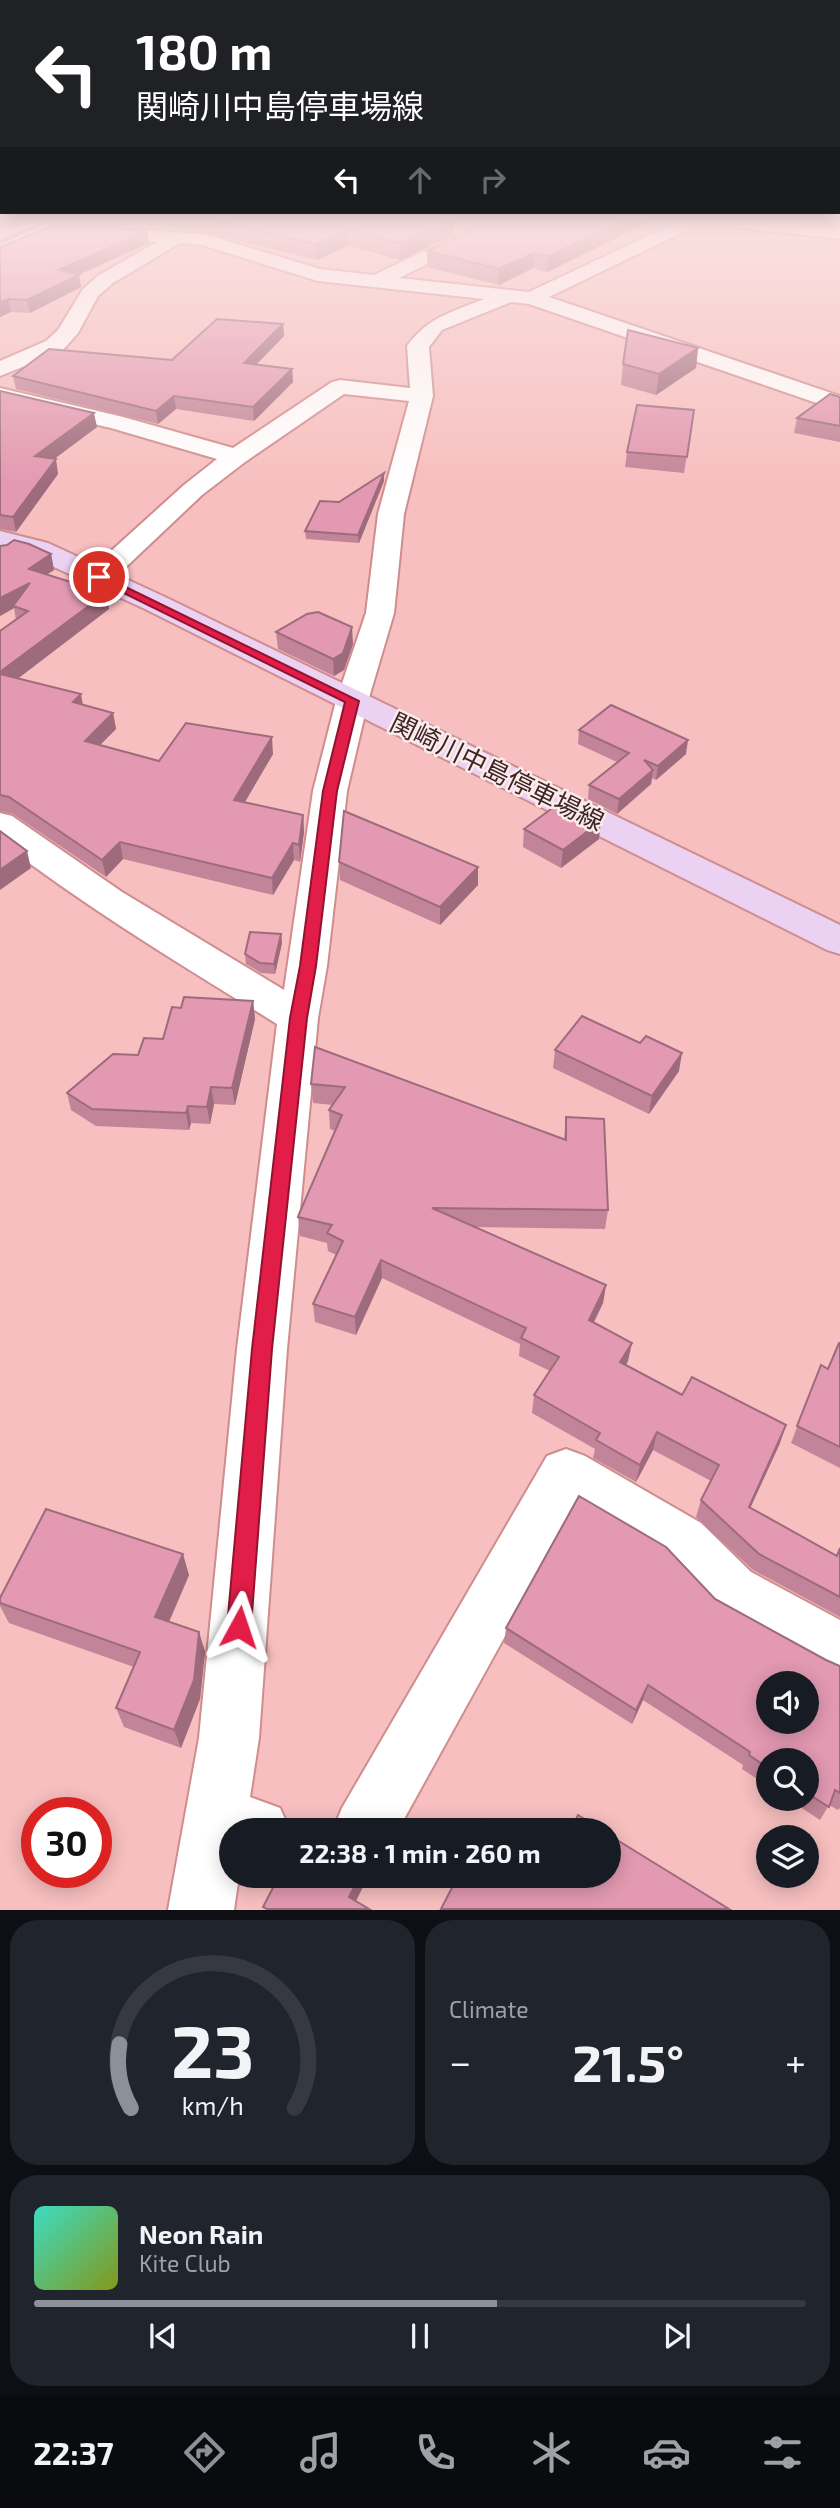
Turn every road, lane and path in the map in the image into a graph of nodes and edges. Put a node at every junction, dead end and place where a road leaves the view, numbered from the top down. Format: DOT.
graph roads {
  1 [pos="81,309"];
  2 [pos="476,309"];
  3 [pos="564,309"];
  4 [pos="0,369"];
  5 [pos="0,395"];
  6 [pos="422,396"];
  7 [pos="840,404"];
  8 [pos="236,457"];
  9 [pos="5,544"];
  10 [pos="99,577"];
  11 [pos="352,701"];
  12 [pos="0,824"];
  13 [pos="840,941"];
  14 [pos="298,1018"];
  15 [pos="840,1652"];
  16 [pos="236,1818"];
  17 [pos="371,1818"];
  18 [pos="219,1868"];
  19 [pos="201,1909"];
  1 -- 4 [label="street"];
  2 -- 6 [label="street"];
  3 -- 7 [label="street"];
  5 -- 8 [label="street"];
  6 -- 8 [label="street"];
  6 -- 11 [label="street"];
  8 -- 10 [label="street"];
  9 -- 10 [label="main road, 関崎川中島停車場線"];
  10 -- 11 [label="main road, 関崎川中島停車場線"];
  11 -- 13 [label="main road, 関崎川中島停車場線"];
  11 -- 14 [label="street"];
  12 -- 14 [label="street"];
  14 -- 16 [label="street"];
  15 -- 17 [label="street"];
  18 -- 19 [label="street"];
}
